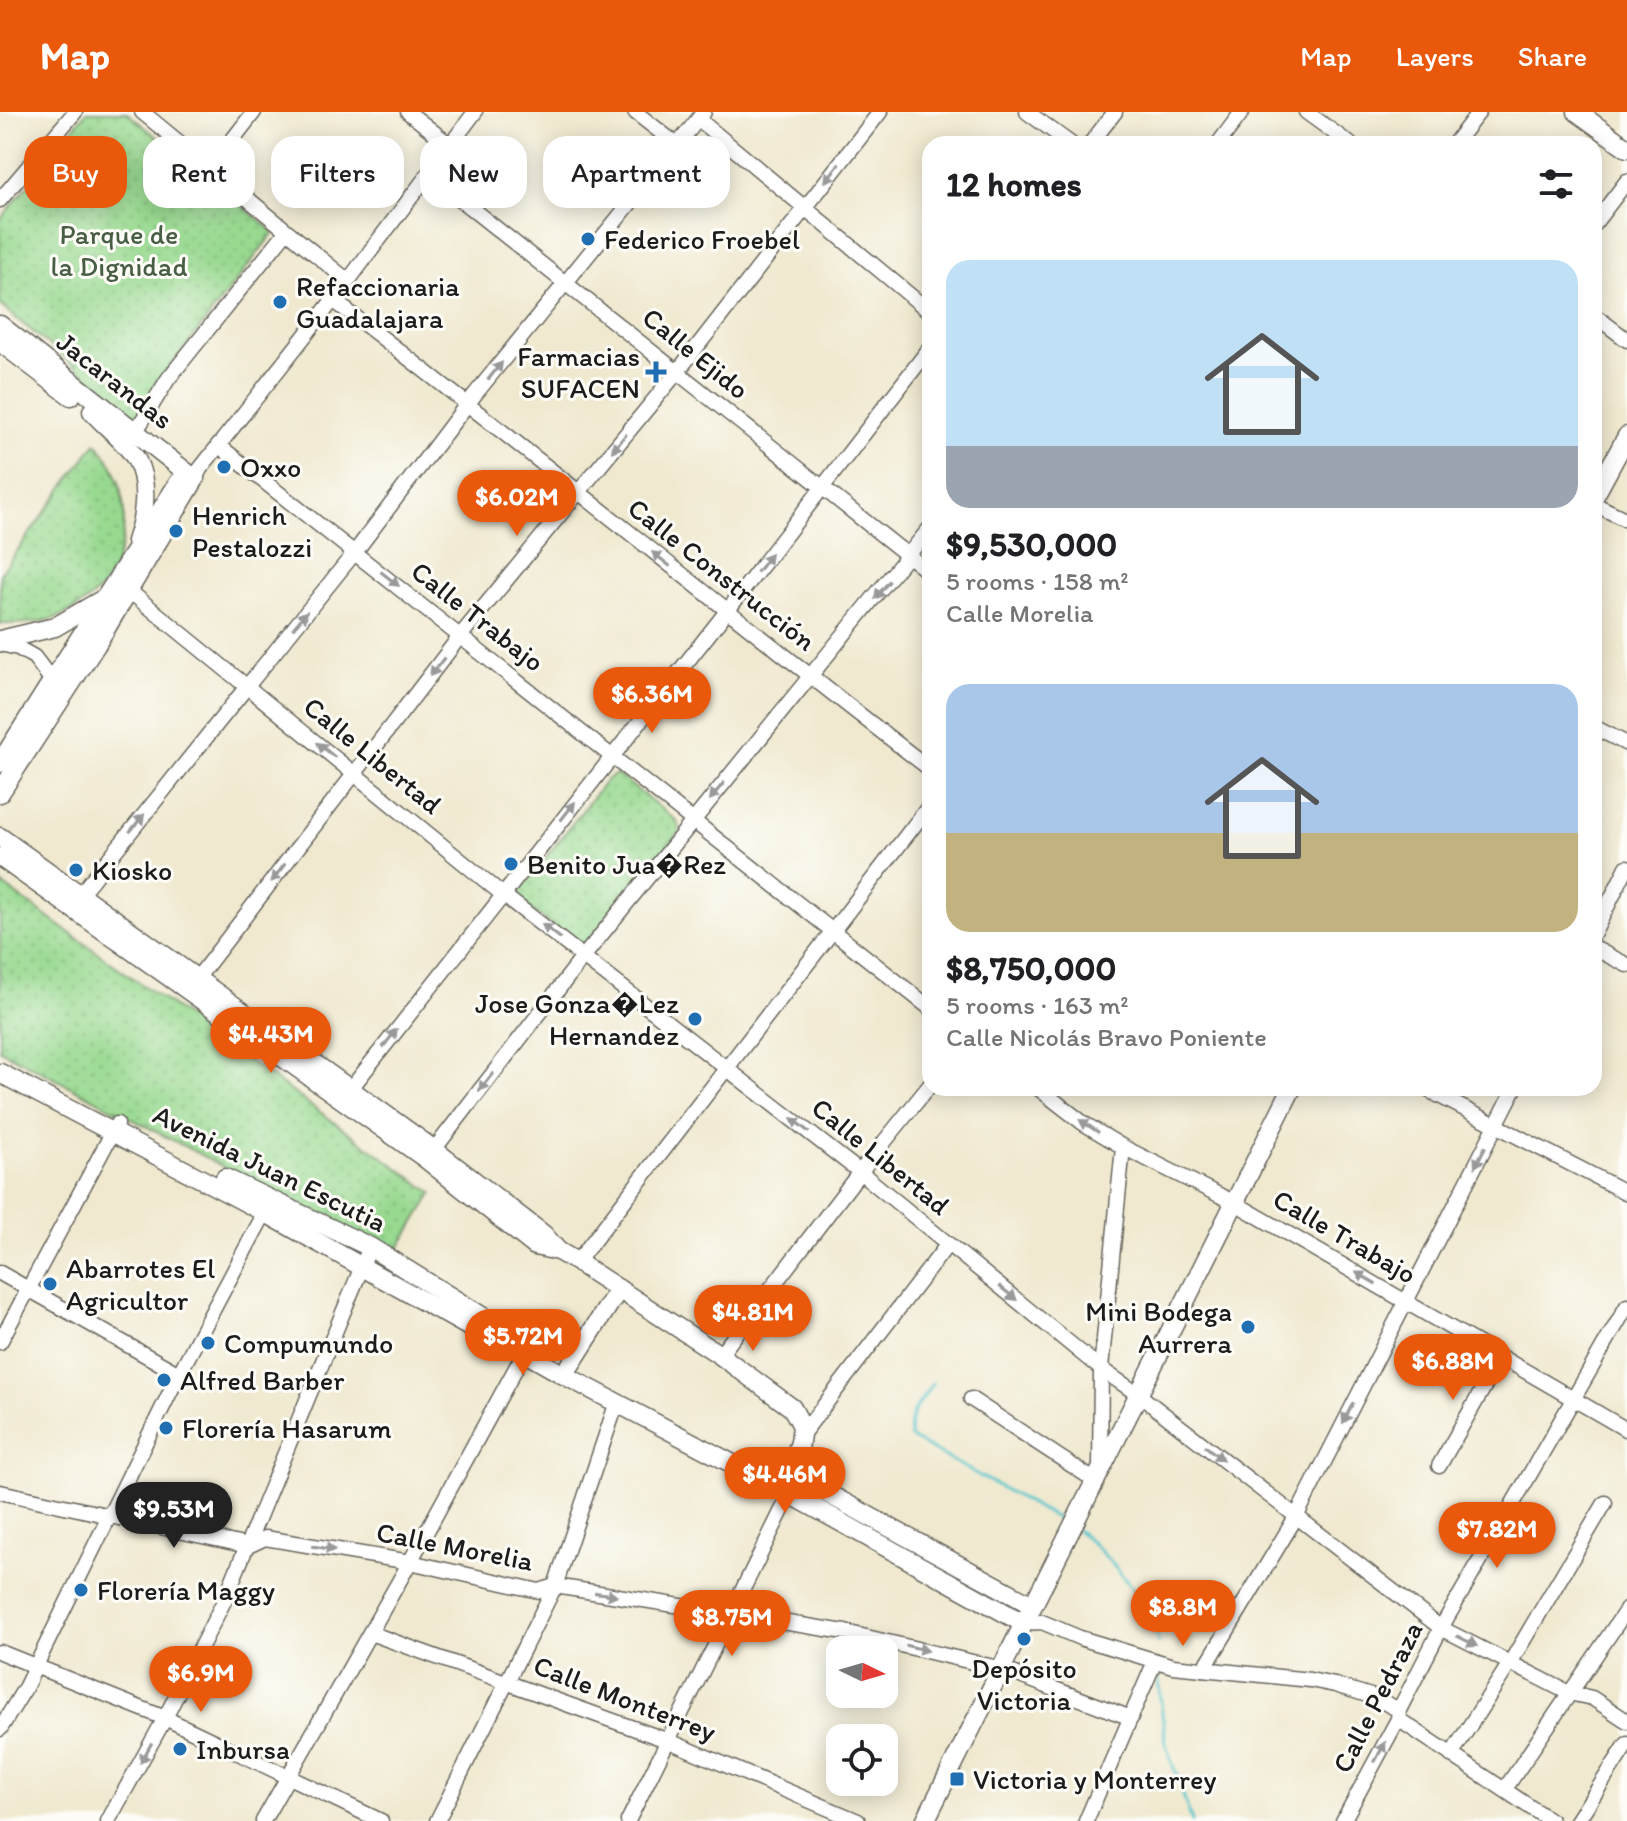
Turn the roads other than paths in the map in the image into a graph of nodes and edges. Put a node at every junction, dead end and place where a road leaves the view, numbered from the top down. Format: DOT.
graph roads {
  1 [pos="75,112"];
  2 [pos="142,112"];
  3 [pos="254,112"];
  4 [pos="408,112"];
  5 [pos="475,112"];
  6 [pos="635,112"];
  7 [pos="880,112"];
  8 [pos="1027,112"];
  9 [pos="1115,112"];
  10 [pos="1242,112"];
  11 [pos="1306,112"];
  12 [pos="1479,112"];
  13 [pos="1577,112"];
  14 [pos="701,116"];
  15 [pos="171,136"];
  16 [pos="235,136"];
  17 [pos="439,136"];
  18 [pos="457,136"];
  19 [pos="666,136"];
  20 [pos="684,136"];
  21 [pos="1060,136"];
  22 [pos="1096,136"];
  23 [pos="1224,136"];
  24 [pos="1339,136"];
  25 [pos="1460,136"];
  26 [pos="1627,148"];
  27 [pos="1627,181"];
  28 [pos="420,185"];
  29 [pos="0,200"];
  30 [pos="255,206"];
  31 [pos="805,207"];
  32 [pos="471,208"];
  33 [pos="626,208"];
  34 [pos="1602,214"];
  35 [pos="286,232"];
  36 [pos="348,281"];
  37 [pos="566,283"];
  38 [pos="333,300"];
  39 [pos="922,305"];
  40 [pos="1602,321"];
  41 [pos="0,325"];
  42 [pos="1627,340"];
  43 [pos="0,342"];
  44 [pos="922,358"];
  45 [pos="678,371"];
  46 [pos="468,403"];
  47 [pos="92,411"];
  48 [pos="136,431"];
  49 [pos="1627,436"];
  50 [pos="218,445"];
  51 [pos="190,480"];
  52 [pos="1602,482"];
  53 [pos="822,489"];
  54 [pos="578,494"];
  55 [pos="1602,508"];
  56 [pos="1627,520"];
  57 [pos="922,539"];
  58 [pos="355,552"];
  59 [pos="909,557"];
  60 [pos="127,565"];
  61 [pos="922,567"];
  62 [pos="128,590"];
  63 [pos="108,596"];
  64 [pos="727,611"];
  65 [pos="461,635"];
  66 [pos="0,642"];
  67 [pos="811,676"];
  68 [pos="53,682"];
  69 [pos="247,687"];
  70 [pos="1602,731"];
  71 [pos="1627,744"];
  72 [pos="612,755"];
  73 [pos="0,763"];
  74 [pos="922,763"];
  75 [pos="355,773"];
  76 [pos="0,793"];
  77 [pos="922,815"];
  78 [pos="693,821"];
  79 [pos="0,837"];
  80 [pos="0,857"];
  81 [pos="1627,867"];
  82 [pos="502,894"];
  83 [pos="75,900"];
  84 [pos="1602,917"];
  85 [pos="831,929"];
  86 [pos="1602,952"];
  87 [pos="584,956"];
  88 [pos="1627,965"];
  89 [pos="192,984"];
  90 [pos="922,1002"];
  91 [pos="0,1060"];
  92 [pos="725,1067"];
  93 [pos="0,1073"];
  94 [pos="347,1094"];
  95 [pos="922,1095"];
  96 [pos="1048,1096"];
  97 [pos="1288,1096"];
  98 [pos="1439,1096"];
  99 [pos="1511,1096"];
  100 [pos="1496,1126"];
  101 [pos="114,1128"];
  102 [pos="1123,1147"];
  103 [pos="430,1154"];
  104 [pos="860,1172"];
  105 [pos="1627,1193"];
  106 [pos="1235,1203"];
  107 [pos="268,1206"];
  108 [pos="948,1244"];
  109 [pos="370,1247"];
  110 [pos="577,1262"];
  111 [pos="363,1268"];
  112 [pos="0,1273"];
  113 [pos="27,1288"];
  114 [pos="619,1289"];
  115 [pos="1406,1301"];
  116 [pos="1627,1306"];
  117 [pos="504,1341"];
  118 [pos="0,1342"];
  119 [pos="524,1353"];
  120 [pos="720,1355"];
  121 [pos="1501,1357"];
  122 [pos="1101,1369"];
  123 [pos="179,1374"];
  124 [pos="564,1375"];
  125 [pos="1139,1395"];
  126 [pos="1574,1398"];
  127 [pos="971,1399"];
  128 [pos="617,1402"];
  129 [pos="1627,1430"];
  130 [pos="800,1437"];
  131 [pos="1439,1466"];
  132 [pos="749,1472"];
  133 [pos="1099,1478"];
  134 [pos="795,1486"];
  135 [pos="0,1492"];
  136 [pos="1605,1503"];
  137 [pos="109,1516"];
  138 [pos="1296,1517"];
  139 [pos="248,1546"];
  140 [pos="410,1562"];
  141 [pos="555,1586"];
  142 [pos="1032,1605"];
  143 [pos="1627,1609"];
  144 [pos="734,1612"];
  145 [pos="1042,1622"];
  146 [pos="1023,1623"];
  147 [pos="1441,1628"];
  148 [pos="370,1633"];
  149 [pos="0,1652"];
  150 [pos="1510,1663"];
  151 [pos="34,1667"];
  152 [pos="1002,1669"];
  153 [pos="1153,1669"];
  154 [pos="1204,1669"];
  155 [pos="507,1680"];
  156 [pos="1569,1693"];
  157 [pos="1134,1712"];
  158 [pos="1398,1714"];
  159 [pos="165,1718"];
  160 [pos="1627,1721"];
  161 [pos="0,1729"];
  162 [pos="669,1741"];
  163 [pos="1627,1744"];
  164 [pos="1451,1755"];
  165 [pos="287,1777"];
  166 [pos="1505,1789"];
  167 [pos="108,1821"];
  168 [pos="263,1821"];
  169 [pos="381,1821"];
  170 [pos="437,1821"];
  171 [pos="628,1821"];
  172 [pos="858,1821"];
  173 [pos="925,1821"];
  174 [pos="1086,1821"];
  175 [pos="1343,1821"];
  176 [pos="1551,1821"];
  177 [pos="1577,1821"];
  1 -- 29 [label="street"];
  2 -- 15 [label="street"];
  3 -- 16 [label="street"];
  4 -- 17 [label="street"];
  5 -- 18 [label="street"];
  6 -- 19 [label="street"];
  7 -- 31 [label="street, one-way"];
  8 -- 21 [label="street"];
  9 -- 22 [label="street"];
  10 -- 23 [label="street"];
  11 -- 24 [label="street"];
  12 -- 25 [label="street"];
  13 -- 26 [label="main road"];
  14 -- 20 [label="street"];
  14 -- 31 [label="street"];
  27 -- 34 [label="street"];
  28 -- 36 [label="street"];
  30 -- 35 [label="street"];
  31 -- 39 [label="street"];
  31 -- 45 [label="street"];
  32 -- 37 [label="street, Calle Ejido"];
  33 -- 37 [label="street"];
  35 -- 36 [label="street"];
  35 -- 48 [label="street"];
  36 -- 38 [label="street"];
  37 -- 45 [label="street, Calle Ejido"];
  46 -- 37 [label="street, one-way"];
  38 -- 46 [label="street, Calle Construcción"];
  38 -- 50 [label="street"];
  40 -- 42 [label="street"];
  41 -- 48 [label="main road, Jacarandas"];
  43 -- 47 [label="main road, Jacarandas"];
  44 -- 53 [label="street"];
  45 -- 53 [label="street, Calle Ejido"];
  45 -- 54 [label="street, one-way"];
  46 -- 54 [label="street, Calle Construcción"];
  46 -- 58 [label="street"];
  47 -- 51 [label="main road, Jacarandas"];
  47 -- 60 [label="main road"];
  48 -- 51 [label="main road, Jacarandas"];
  49 -- 52 [label="main road"];
  50 -- 51 [label="street"];
  50 -- 58 [label="street, Calle Trabajo"];
  51 -- 60 [label="main road"];
  51 -- 62 [label="main road"];
  53 -- 59 [label="street, Calle Ejido"];
  64 -- 53 [label="street, one-way"];
  64 -- 54 [label="street, Calle Construcción, one-way"];
  54 -- 65 [label="street"];
  55 -- 56 [label="street"];
  57 -- 59 [label="street"];
  58 -- 65 [label="street, Calle Trabajo, one-way"];
  69 -- 58 [label="street, one-way"];
  59 -- 61 [label="street, Calle Ejido"];
  59 -- 67 [label="street, one-way"];
  60 -- 63 [label="main road"];
  62 -- 69 [label="street, Calle Libertad"];
  62 -- 76 [label="main road"];
  63 -- 66 [label="main road"];
  63 -- 68 [label="main road"];
  64 -- 67 [label="street, Calle Construcción"];
  64 -- 72 [label="street"];
  65 -- 72 [label="street, Calle Trabajo"];
  65 -- 75 [label="street, one-way"];
  66 -- 68 [label="street"];
  67 -- 74 [label="street, Calle Construcción"];
  67 -- 78 [label="street, one-way"];
  68 -- 73 [label="main road"];
  75 -- 69 [label="street, Calle Libertad, one-way"];
  83 -- 69 [label="street, one-way"];
  70 -- 71 [label="street"];
  72 -- 78 [label="street, Calle Trabajo"];
  82 -- 72 [label="street, one-way"];
  75 -- 82 [label="street, Calle Libertad"];
  75 -- 89 [label="street, one-way"];
  77 -- 85 [label="street"];
  78 -- 85 [label="street, Calle Trabajo"];
  78 -- 87 [label="street"];
  79 -- 83 [label="main road"];
  80 -- 83 [label="main road"];
  81 -- 84 [label="street"];
  87 -- 82 [label="street, Calle Libertad, one-way"];
  94 -- 82 [label="street, one-way"];
  83 -- 89 [label="main road"];
  85 -- 90 [label="street, Calle Trabajo"];
  85 -- 92 [label="street"];
  86 -- 88 [label="street"];
  87 -- 92 [label="street, Calle Libertad"];
  87 -- 103 [label="street, one-way"];
  89 -- 94 [label="main road"];
  91 -- 101 [label="main road, Avenida Juan Escutia"];
  104 -- 92 [label="street, Calle Libertad, one-way"];
  92 -- 110 [label="street"];
  93 -- 101 [label="main road, Avenida Juan Escutia"];
  94 -- 103 [label="main road"];
  95 -- 104 [label="street"];
  102 -- 96 [label="street, Calle Trabajo, one-way"];
  97 -- 106 [label="main road"];
  98 -- 100 [label="street"];
  99 -- 100 [label="street"];
  100 -- 105 [label="street"];
  100 -- 115 [label="street, one-way"];
  101 -- 107 [label="main road, Avenida Juan Escutia"];
  101 -- 113 [label="street"];
  102 -- 106 [label="street, Calle Trabajo"];
  102 -- 122 [label="street"];
  103 -- 110 [label="main road"];
  104 -- 108 [label="street, Calle Libertad"];
  104 -- 120 [label="street"];
  115 -- 106 [label="street, Calle Trabajo, one-way"];
  106 -- 125 [label="main road"];
  107 -- 109 [label="main road, Avenida Juan Escutia"];
  107 -- 111 [label="main road, Avenida Juan Escutia"];
  107 -- 123 [label="street"];
  108 -- 122 [label="street, Calle Libertad, one-way"];
  108 -- 130 [label="street"];
  109 -- 111 [label="street"];
  109 -- 117 [label="main road, Avenida Juan Escutia"];
  110 -- 114 [label="main road"];
  111 -- 117 [label="main road, Avenida Juan Escutia"];
  111 -- 139 [label="street"];
  112 -- 113 [label="street"];
  113 -- 118 [label="street"];
  113 -- 123 [label="street"];
  114 -- 120 [label="main road"];
  114 -- 124 [label="main road"];
  115 -- 121 [label="street, Calle Trabajo"];
  115 -- 138 [label="street, one-way"];
  116 -- 126 [label="street, Calle Pedraza"];
  117 -- 119 [label="main road, Avenida Juan Escutia"];
  119 -- 124 [label="main road, Avenida Juan Escutia"];
  119 -- 140 [label="street"];
  120 -- 130 [label="main road"];
  121 -- 126 [label="street, Calle Trabajo"];
  121 -- 131 [label="street"];
  122 -- 125 [label="street, Calle Libertad"];
  122 -- 133 [label="street"];
  123 -- 137 [label="street"];
  124 -- 128 [label="main road, Avenida Juan Escutia"];
  125 -- 133 [label="main road"];
  125 -- 138 [label="street, Calle Libertad, one-way"];
  126 -- 129 [label="street, Calle Trabajo"];
  126 -- 147 [label="street, Calle Pedraza"];
  127 -- 133 [label="street"];
  128 -- 132 [label="main road, Avenida Juan Escutia"];
  128 -- 141 [label="street"];
  130 -- 132 [label="street"];
  130 -- 134 [label="main road"];
  132 -- 134 [label="main road, Avenida Juan Escutia"];
  133 -- 142 [label="main road"];
  134 -- 142 [label="main road, Avenida Juan Escutia"];
  134 -- 144 [label="street"];
  134 -- 146 [label="main road, Avenida Juan Escutia"];
  135 -- 137 [label="street, Calle Morelia"];
  136 -- 150 [label="street"];
  137 -- 139 [label="street, Calle Morelia"];
  137 -- 151 [label="street"];
  138 -- 147 [label="street, Calle Libertad"];
  138 -- 154 [label="street"];
  139 -- 140 [label="street, Calle Morelia, one-way"];
  139 -- 159 [label="street"];
  140 -- 141 [label="street, Calle Morelia"];
  140 -- 148 [label="street"];
  141 -- 144 [label="street, Calle Morelia, one-way"];
  141 -- 155 [label="street"];
  142 -- 145 [label="street"];
  142 -- 146 [label="main road"];
  143 -- 156 [label="street"];
  144 -- 152 [label="street, Calle Morelia, one-way"];
  144 -- 162 [label="street"];
  145 -- 146 [label="street"];
  145 -- 153 [label="street"];
  146 -- 152 [label="main road"];
  147 -- 150 [label="street, Calle Libertad, one-way"];
  147 -- 158 [label="street, Calle Pedraza"];
  148 -- 155 [label="street, Calle Monterrey"];
  148 -- 165 [label="street"];
  149 -- 151 [label="street"];
  150 -- 156 [label="street, Calle Libertad"];
  150 -- 164 [label="street"];
  151 -- 159 [label="street"];
  151 -- 161 [label="street"];
  152 -- 157 [label="street, Calle Morelia"];
  152 -- 173 [label="main road"];
  153 -- 154 [label="street"];
  153 -- 157 [label="street"];
  154 -- 158 [label="street"];
  155 -- 162 [label="street, Calle Monterrey"];
  155 -- 170 [label="street"];
  156 -- 160 [label="street, Calle Libertad"];
  156 -- 166 [label="street"];
  157 -- 174 [label="street"];
  158 -- 164 [label="street"];
  175 -- 158 [label="street, Calle Pedraza, one-way"];
  159 -- 165 [label="street"];
  159 -- 167 [label="street, one-way"];
  162 -- 171 [label="street"];
  162 -- 172 [label="street, Calle Monterrey"];
  163 -- 177 [label="street"];
  164 -- 166 [label="street"];
  165 -- 168 [label="street"];
  165 -- 169 [label="street"];
  166 -- 176 [label="street"];
}
